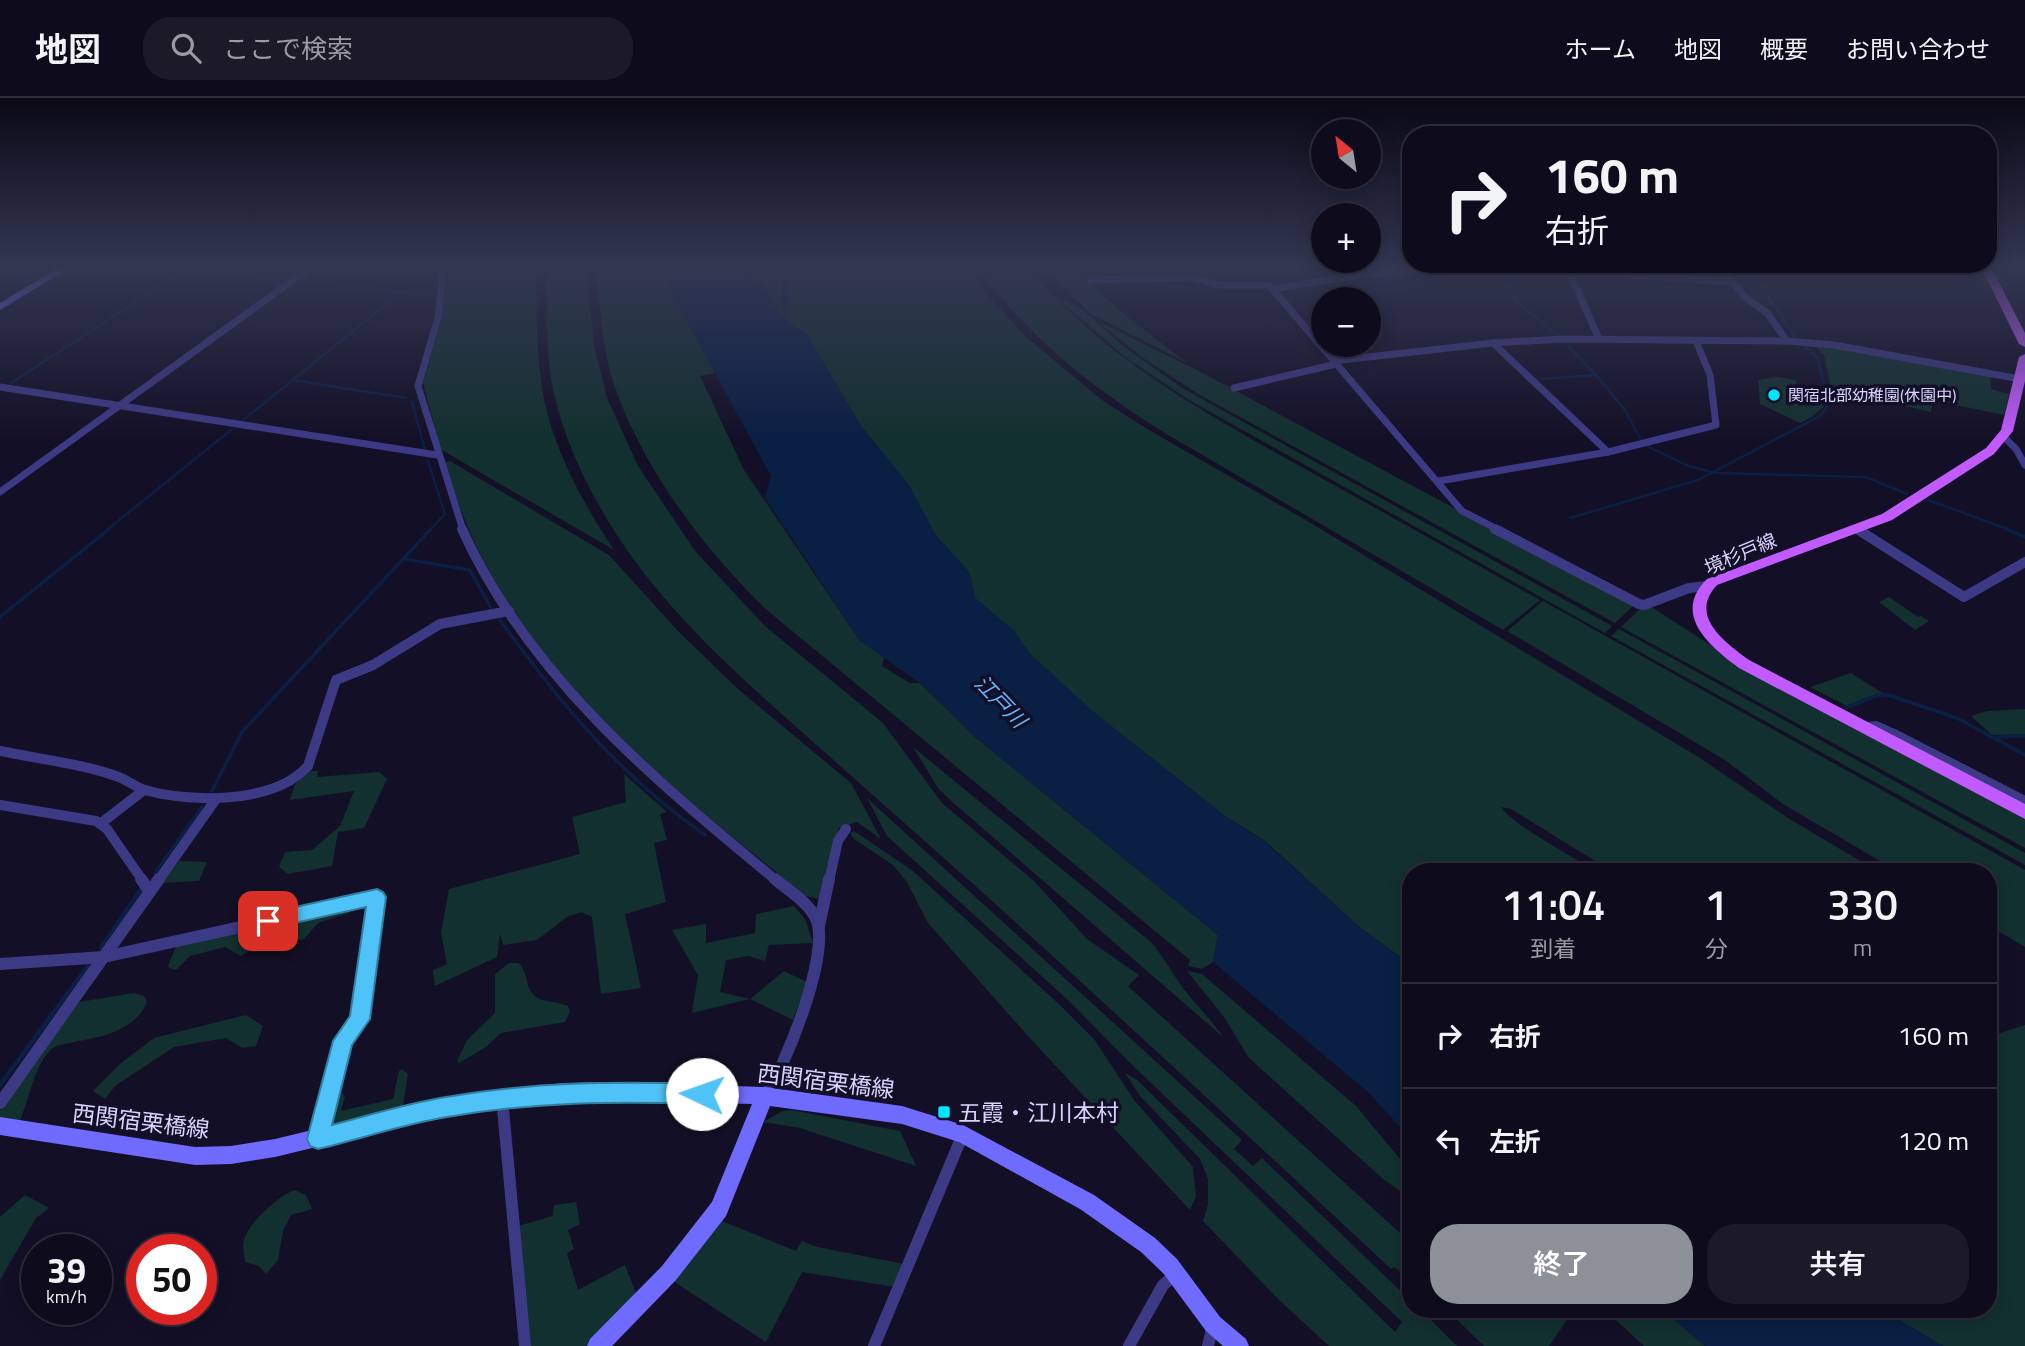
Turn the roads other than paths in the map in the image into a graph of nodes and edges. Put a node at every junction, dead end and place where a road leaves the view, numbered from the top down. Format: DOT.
graph roads {
  1 [pos="233,323"];
  2 [pos="436,323"];
  3 [pos="1301,323"];
  4 [pos="1592,323"];
  5 [pos="1775,323"];
  6 [pos="2014,323"];
  7 [pos="1599,339"];
  8 [pos="1696,341"];
  9 [pos="1787,341"];
  10 [pos="1493,343"];
  11 [pos="2025,344"];
  12 [pos="2025,357"];
  13 [pos="1334,363"];
  14 [pos="2023,380"];
  15 [pos="0,387"];
  16 [pos="1234,388"];
  17 [pos="119,406"];
  18 [pos="2004,437"];
  19 [pos="1608,452"];
  20 [pos="437,456"];
  21 [pos="2025,465"];
  22 [pos="1439,481"];
  23 [pos="0,492"];
  24 [pos="1857,529"];
  25 [pos="2025,562"];
  26 [pos="1707,586"];
  27 [pos="509,611"];
  28 [pos="1863,727"];
  29 [pos="0,751"];
  30 [pos="144,790"];
  31 [pos="216,799"];
  32 [pos="2025,801"];
  33 [pos="0,805"];
  34 [pos="2025,812"];
  35 [pos="100,824"];
  36 [pos="846,829"];
  37 [pos="150,892"];
  38 [pos="819,926"];
  39 [pos="104,957"];
  40 [pos="0,964"];
  41 [pos="765,1096"];
  42 [pos="502,1098"];
  43 [pos="0,1103"];
  44 [pos="0,1126"];
  45 [pos="963,1133"];
  46 [pos="318,1139"];
  47 [pos="1176,1274"];
  48 [pos="1213,1324"];
  49 [pos="524,1346"];
  50 [pos="597,1346"];
  51 [pos="874,1346"];
  52 [pos="1129,1346"];
  53 [pos="1208,1346"];
  54 [pos="1239,1346"];
  1 -- 17 [label="street"];
  2 -- 20 [label="street"];
  3 -- 13 [label="street"];
  4 -- 7 [label="street"];
  5 -- 9 [label="street"];
  6 -- 11 [label="main road"];
  7 -- 8 [label="street"];
  7 -- 10 [label="street"];
  8 -- 9 [label="street"];
  8 -- 19 [label="street"];
  9 -- 14 [label="street"];
  10 -- 13 [label="street"];
  10 -- 19 [label="street"];
  12 -- 14 [label="main road"];
  13 -- 16 [label="street"];
  13 -- 22 [label="street"];
  14 -- 18 [label="main road"];
  15 -- 17 [label="street"];
  17 -- 20 [label="street"];
  17 -- 23 [label="street"];
  18 -- 21 [label="street"];
  18 -- 24 [label="main road, 境杉戸線"];
  19 -- 22 [label="street"];
  20 -- 27 [label="street"];
  22 -- 26 [label="street"];
  24 -- 25 [label="street"];
  24 -- 26 [label="main road, 境杉戸線"];
  26 -- 28 [label="main road, 境杉戸線"];
  27 -- 31 [label="street"];
  27 -- 38 [label="street"];
  28 -- 32 [label="street"];
  28 -- 34 [label="main road, 境杉戸線"];
  29 -- 30 [label="street"];
  30 -- 31 [label="street"];
  30 -- 35 [label="street"];
  31 -- 37 [label="street"];
  33 -- 35 [label="street"];
  35 -- 37 [label="street"];
  36 -- 38 [label="street"];
  37 -- 39 [label="street"];
  38 -- 41 [label="street"];
  39 -- 40 [label="street"];
  39 -- 43 [label="street"];
  39 -- 46 [label="street"];
  41 -- 42 [label="main road, 西関宿栗橋線"];
  41 -- 45 [label="main road, 西関宿栗橋線"];
  41 -- 50 [label="main road"];
  42 -- 46 [label="main road, 西関宿栗橋線"];
  42 -- 49 [label="street"];
  44 -- 46 [label="main road, 西関宿栗橋線"];
  45 -- 47 [label="main road, 西関宿栗橋線"];
  45 -- 51 [label="street"];
  47 -- 48 [label="main road, 西関宿栗橋線"];
  47 -- 52 [label="street"];
  48 -- 53 [label="street"];
  48 -- 54 [label="main road, 西関宿栗橋線"];
}
